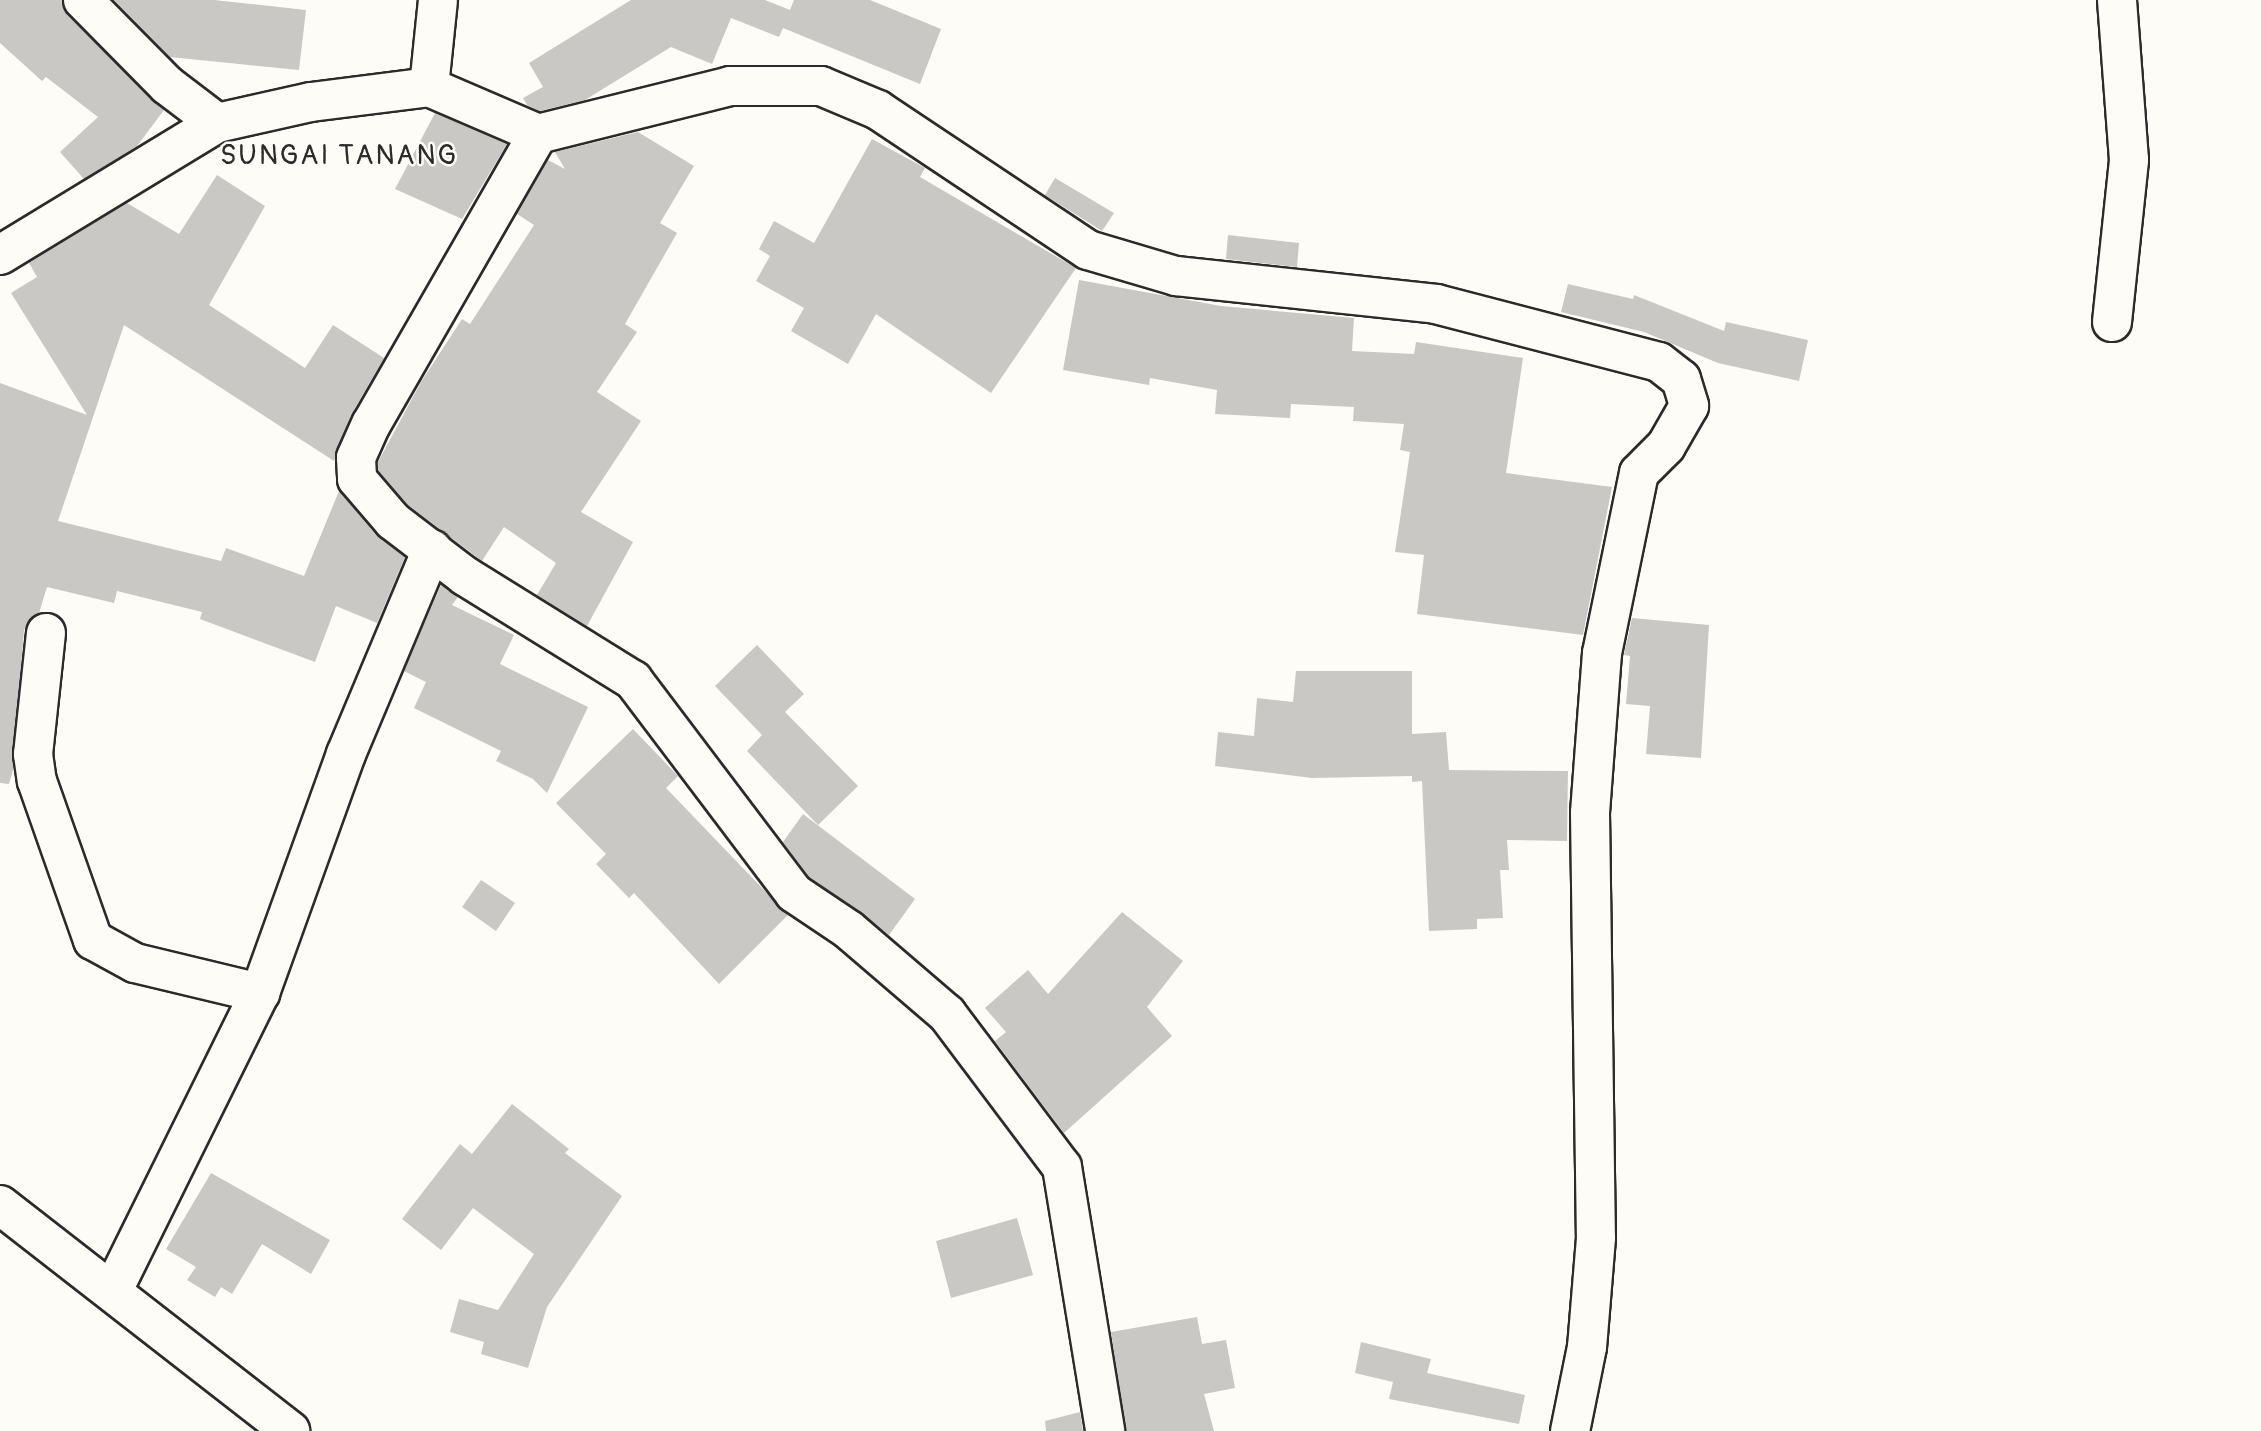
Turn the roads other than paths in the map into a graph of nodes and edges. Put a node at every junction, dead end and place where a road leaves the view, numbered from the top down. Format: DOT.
graph roads {
  1 [pos="83,0"];
  2 [pos="438,0"];
  3 [pos="2117,0"];
  4 [pos="429,87"];
  5 [pos="217,123"];
  6 [pos="538,134"];
  7 [pos="0,255"];
  8 [pos="2112,322"];
  9 [pos="432,549"];
  10 [pos="46,633"];
  11 [pos="260,993"];
  12 [pos="0,1205"];
  13 [pos="113,1290"];
  14 [pos="290,1431"];
  15 [pos="1105,1431"];
  16 [pos="1570,1431"];
  1 -- 5 [label="street"];
  2 -- 4 [label="street"];
  3 -- 8 [label="street"];
  4 -- 5 [label="street"];
  4 -- 6 [label="street"];
  5 -- 7 [label="street"];
  6 -- 9 [label="street"];
  6 -- 16 [label="street"];
  9 -- 11 [label="street"];
  9 -- 15 [label="street"];
  10 -- 11 [label="street"];
  11 -- 13 [label="street"];
  12 -- 13 [label="street"];
  13 -- 14 [label="street"];
}
